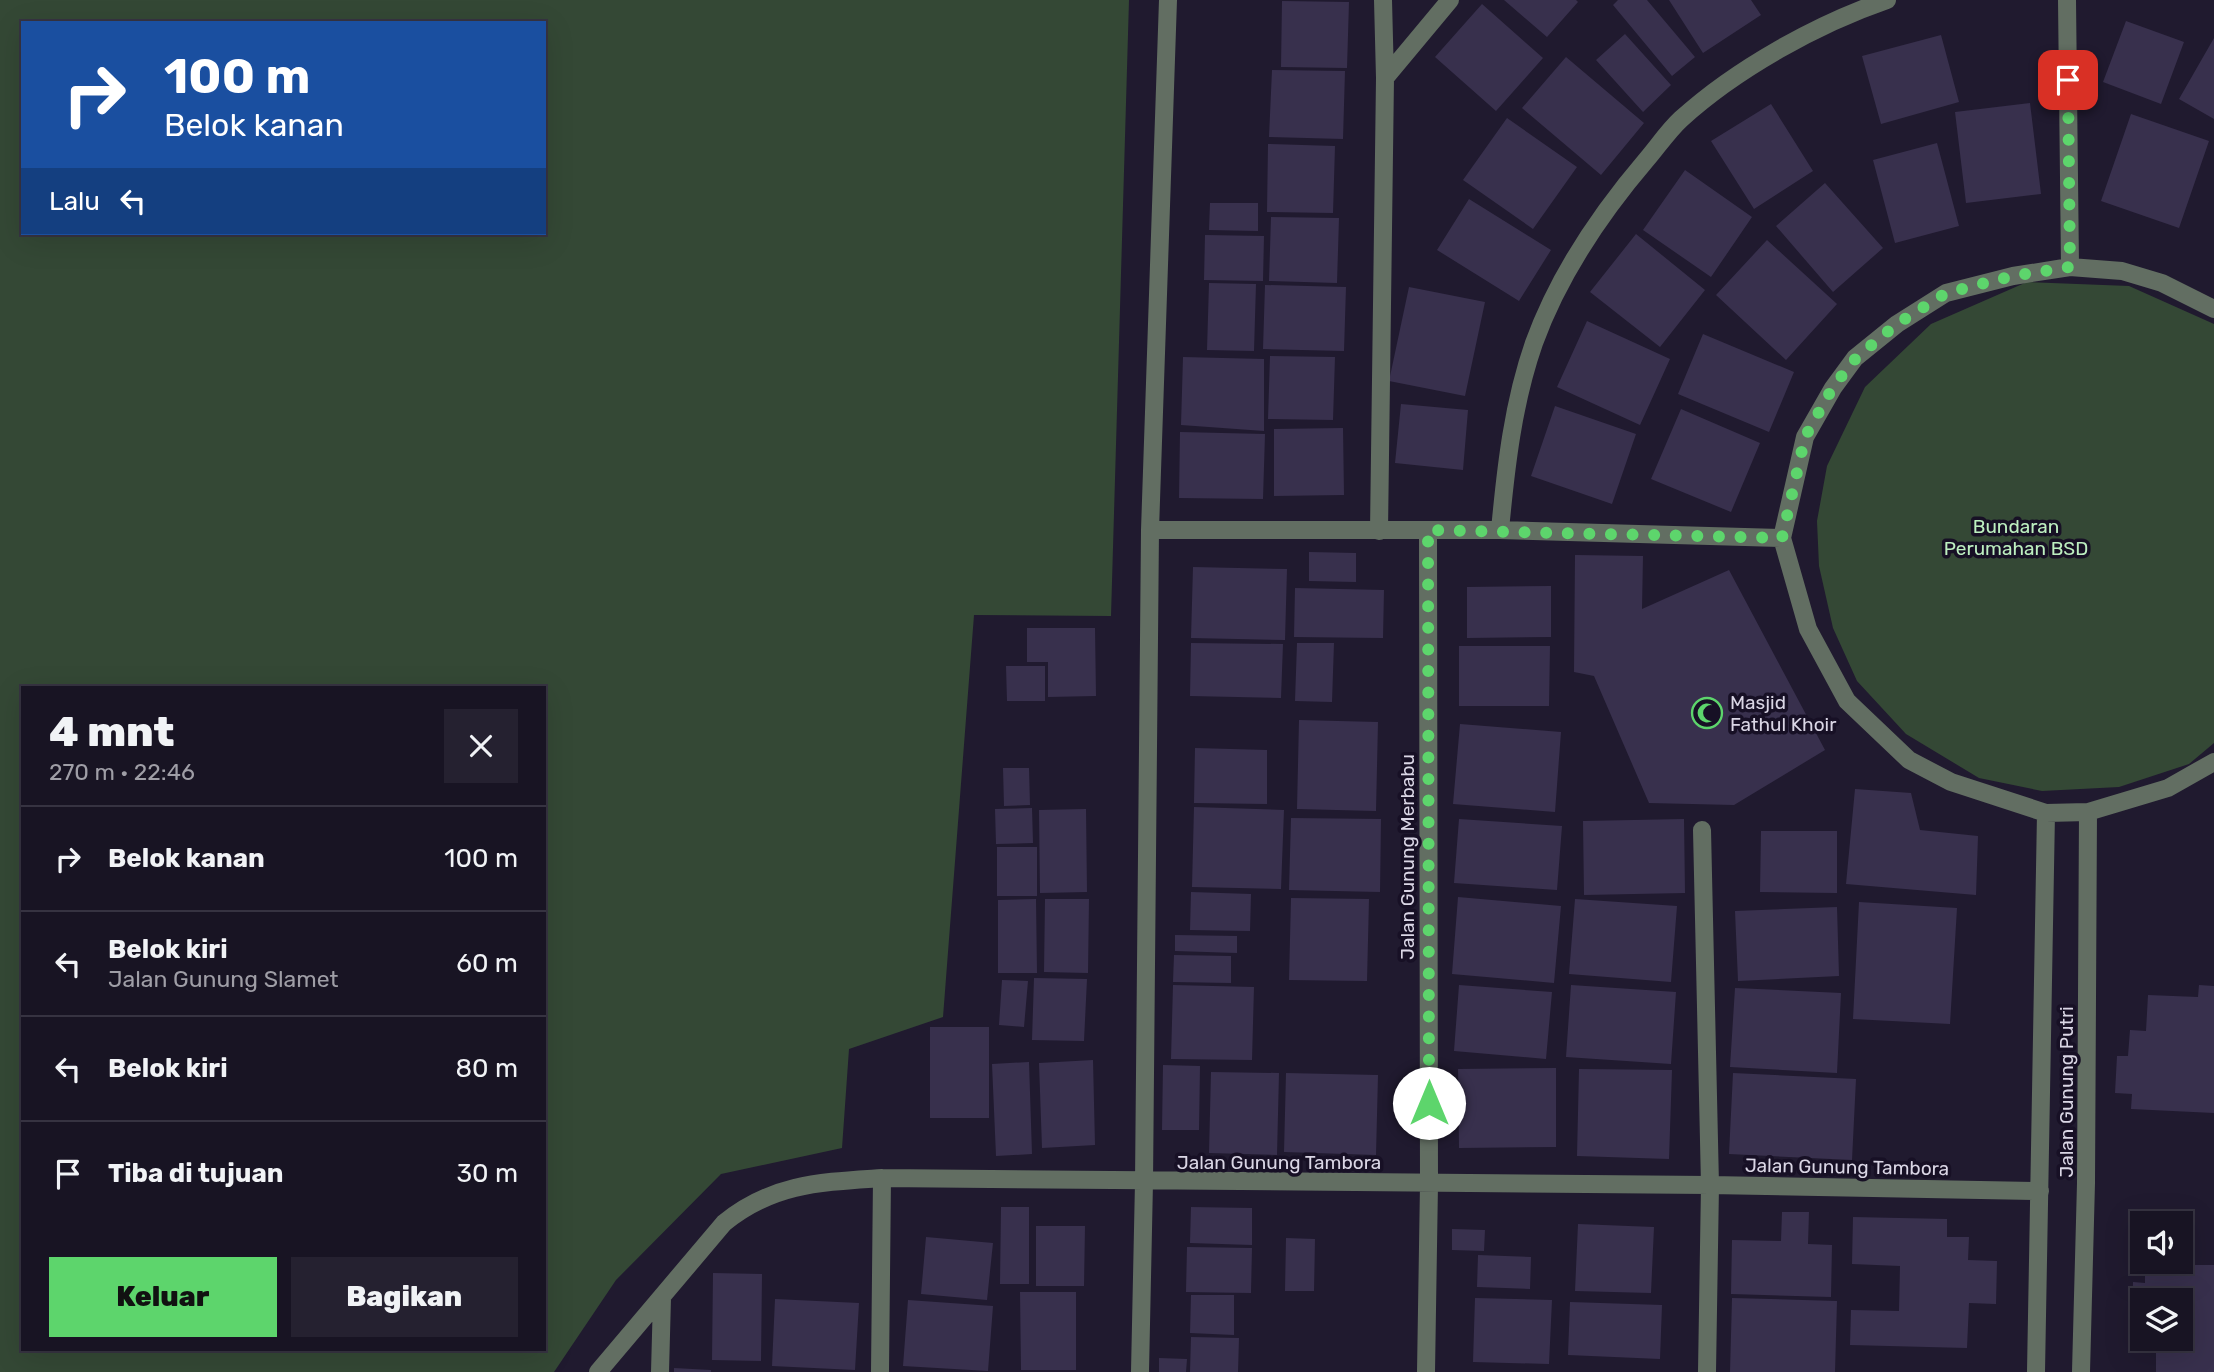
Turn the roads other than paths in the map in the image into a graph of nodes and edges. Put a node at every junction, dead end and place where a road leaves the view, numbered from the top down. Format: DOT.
graph roads {
  1 [pos="1168,0"];
  2 [pos="1383,0"];
  3 [pos="1450,0"];
  4 [pos="1887,0"];
  5 [pos="2067,0"];
  6 [pos="1385,78"];
  7 [pos="2070,267"];
  8 [pos="2214,309"];
  9 [pos="1150,530"];
  10 [pos="1428,530"];
  11 [pos="1500,530"];
  12 [pos="1379,531"];
  13 [pos="1782,538"];
  14 [pos="2214,762"];
  15 [pos="2088,813"];
  16 [pos="2046,814"];
  17 [pos="1702,830"];
  18 [pos="882,1178"];
  19 [pos="1144,1182"];
  20 [pos="1429,1184"];
  21 [pos="1710,1185"];
  22 [pos="2040,1191"];
  23 [pos="662,1298"];
  24 [pos="598,1372"];
  25 [pos="660,1372"];
  26 [pos="880,1372"];
  27 [pos="1140,1372"];
  28 [pos="1426,1372"];
  29 [pos="1707,1372"];
  30 [pos="2036,1372"];
  31 [pos="2081,1372"];
  1 -- 9 [label="street"];
  2 -- 6 [label="street"];
  3 -- 6 [label="street"];
  4 -- 11 [label="street"];
  5 -- 7 [label="street"];
  6 -- 12 [label="street"];
  7 -- 8 [label="street"];
  7 -- 13 [label="street"];
  9 -- 12 [label="street"];
  9 -- 19 [label="street"];
  10 -- 11 [label="street"];
  10 -- 12 [label="street"];
  10 -- 20 [label="street, Jalan Gunung Merbabu"];
  11 -- 13 [label="street"];
  13 -- 16 [label="street"];
  14 -- 15 [label="street"];
  15 -- 16 [label="street"];
  15 -- 31 [label="street, Jalan Gunung Putri"];
  16 -- 22 [label="street, Jalan Gunung Putri"];
  17 -- 21 [label="street"];
  18 -- 19 [label="street, Jalan Gunung Tambora"];
  18 -- 23 [label="street, Jalan Gunung Tambora"];
  18 -- 26 [label="street"];
  19 -- 20 [label="street, Jalan Gunung Tambora"];
  19 -- 27 [label="street"];
  20 -- 21 [label="street, Jalan Gunung Tambora"];
  20 -- 28 [label="street, Jalan Gunung Merbabu"];
  21 -- 22 [label="street, Jalan Gunung Tambora"];
  21 -- 29 [label="street"];
  22 -- 30 [label="street, Jalan Gunung Putri"];
  23 -- 24 [label="street, Jalan Gunung Tambora"];
  23 -- 25 [label="street"];
}
